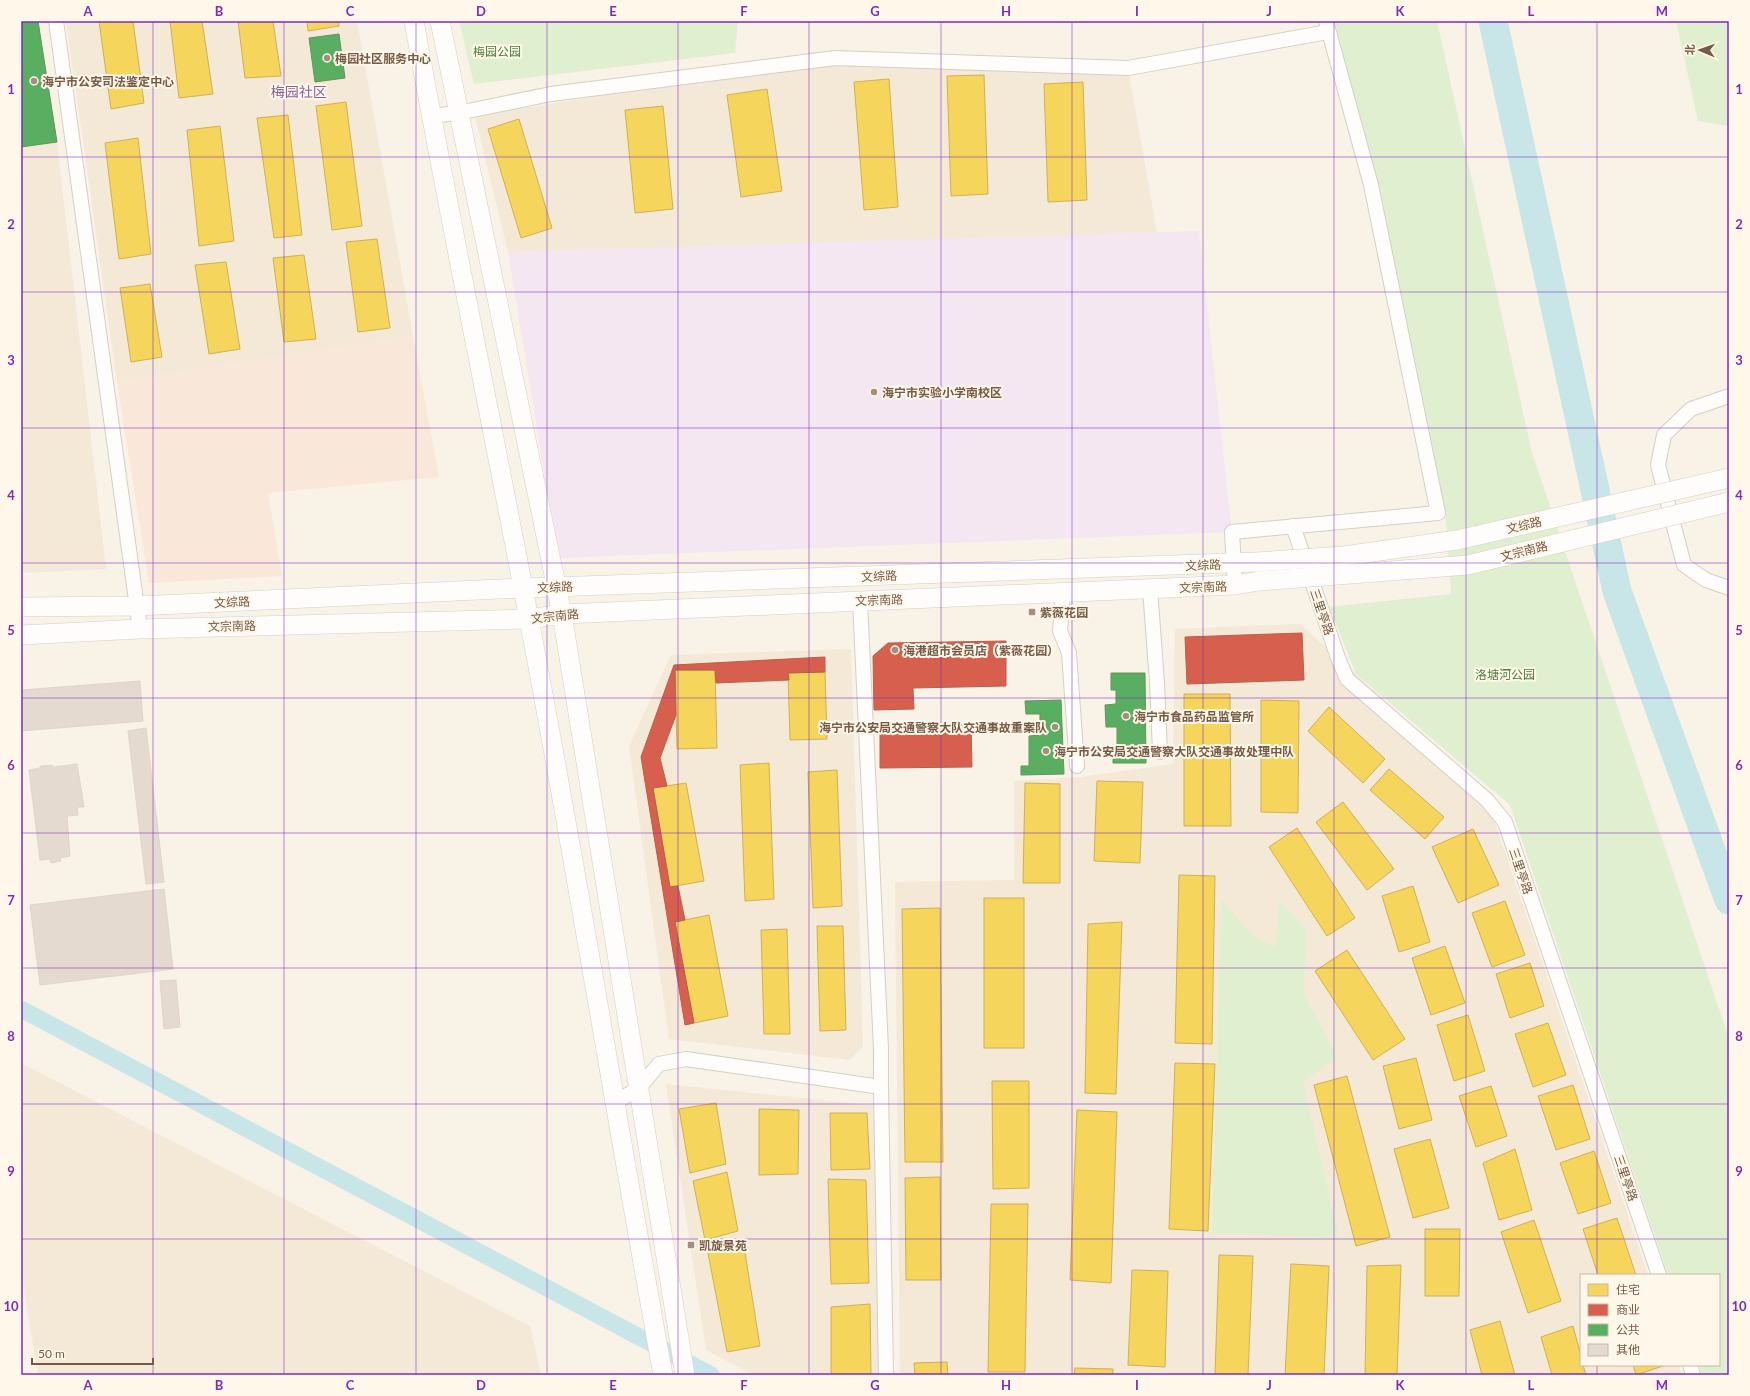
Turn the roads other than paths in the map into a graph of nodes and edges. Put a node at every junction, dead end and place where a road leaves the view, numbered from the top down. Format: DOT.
graph roads {
  1 [pos="56,21"];
  2 [pos="414,21"];
  3 [pos="440,21"];
  4 [pos="1327,26"];
  5 [pos="458,113"];
  6 [pos="431,116"];
  7 [pos="1729,396"];
  8 [pos="1729,478"];
  9 [pos="1729,502"];
  10 [pos="1293,526"];
  11 [pos="1234,563"];
  12 [pos="1258,572"];
  13 [pos="1235,585"];
  14 [pos="556,587"];
  15 [pos="523,588"];
  16 [pos="1729,588"];
  17 [pos="1150,589"];
  18 [pos="1063,592"];
  19 [pos="860,601"];
  20 [pos="137,606"];
  21 [pos="21,607"];
  22 [pos="562,614"];
  23 [pos="529,619"];
  24 [pos="140,629"];
  25 [pos="21,635"];
  26 [pos="1160,752"];
  27 [pos="1077,766"];
  28 [pos="881,1087"];
  29 [pos="639,1088"];
  30 [pos="616,1102"];
  31 [pos="1659,1274"];
  32 [pos="663,1375"];
  33 [pos="685,1375"];
  34 [pos="886,1375"];
  1 -- 20 [label="street"];
  2 -- 6 [label="main road"];
  3 -- 5 [label="main road"];
  4 -- 5 [label="street"];
  4 -- 10 [label="street"];
  5 -- 6 [label="street"];
  5 -- 14 [label="main road"];
  6 -- 15 [label="main road"];
  7 -- 16 [label="street"];
  8 -- 12 [label="main road, 文综路, bridge"];
  9 -- 12 [label="main road, 文宗南路, bridge"];
  10 -- 11 [label="street"];
  10 -- 31 [label="street, 三里亭路"];
  11 -- 12 [label="main road, 文综路"];
  11 -- 13 [label="street"];
  11 -- 14 [label="main road, 文综路"];
  12 -- 13 [label="main road, 文宗南路"];
  13 -- 17 [label="main road, 文宗南路"];
  14 -- 15 [label="main road, 文综路"];
  14 -- 22 [label="main road"];
  15 -- 20 [label="main road, 文综路"];
  15 -- 23 [label="main road"];
  17 -- 18 [label="main road, 文宗南路"];
  17 -- 26 [label="street"];
  18 -- 19 [label="main road, 文宗南路"];
  18 -- 27 [label="street"];
  19 -- 22 [label="main road, 文宗南路"];
  19 -- 28 [label="street"];
  20 -- 21 [label="main road, 文综路"];
  20 -- 24 [label="street"];
  22 -- 23 [label="main road, 文宗南路"];
  22 -- 29 [label="main road"];
  23 -- 24 [label="main road, 文宗南路"];
  23 -- 30 [label="main road"];
  24 -- 25 [label="main road, 文宗南路"];
  28 -- 29 [label="street"];
  28 -- 34 [label="street"];
  29 -- 30 [label="street"];
  29 -- 33 [label="main road"];
  30 -- 32 [label="main road"];
}
